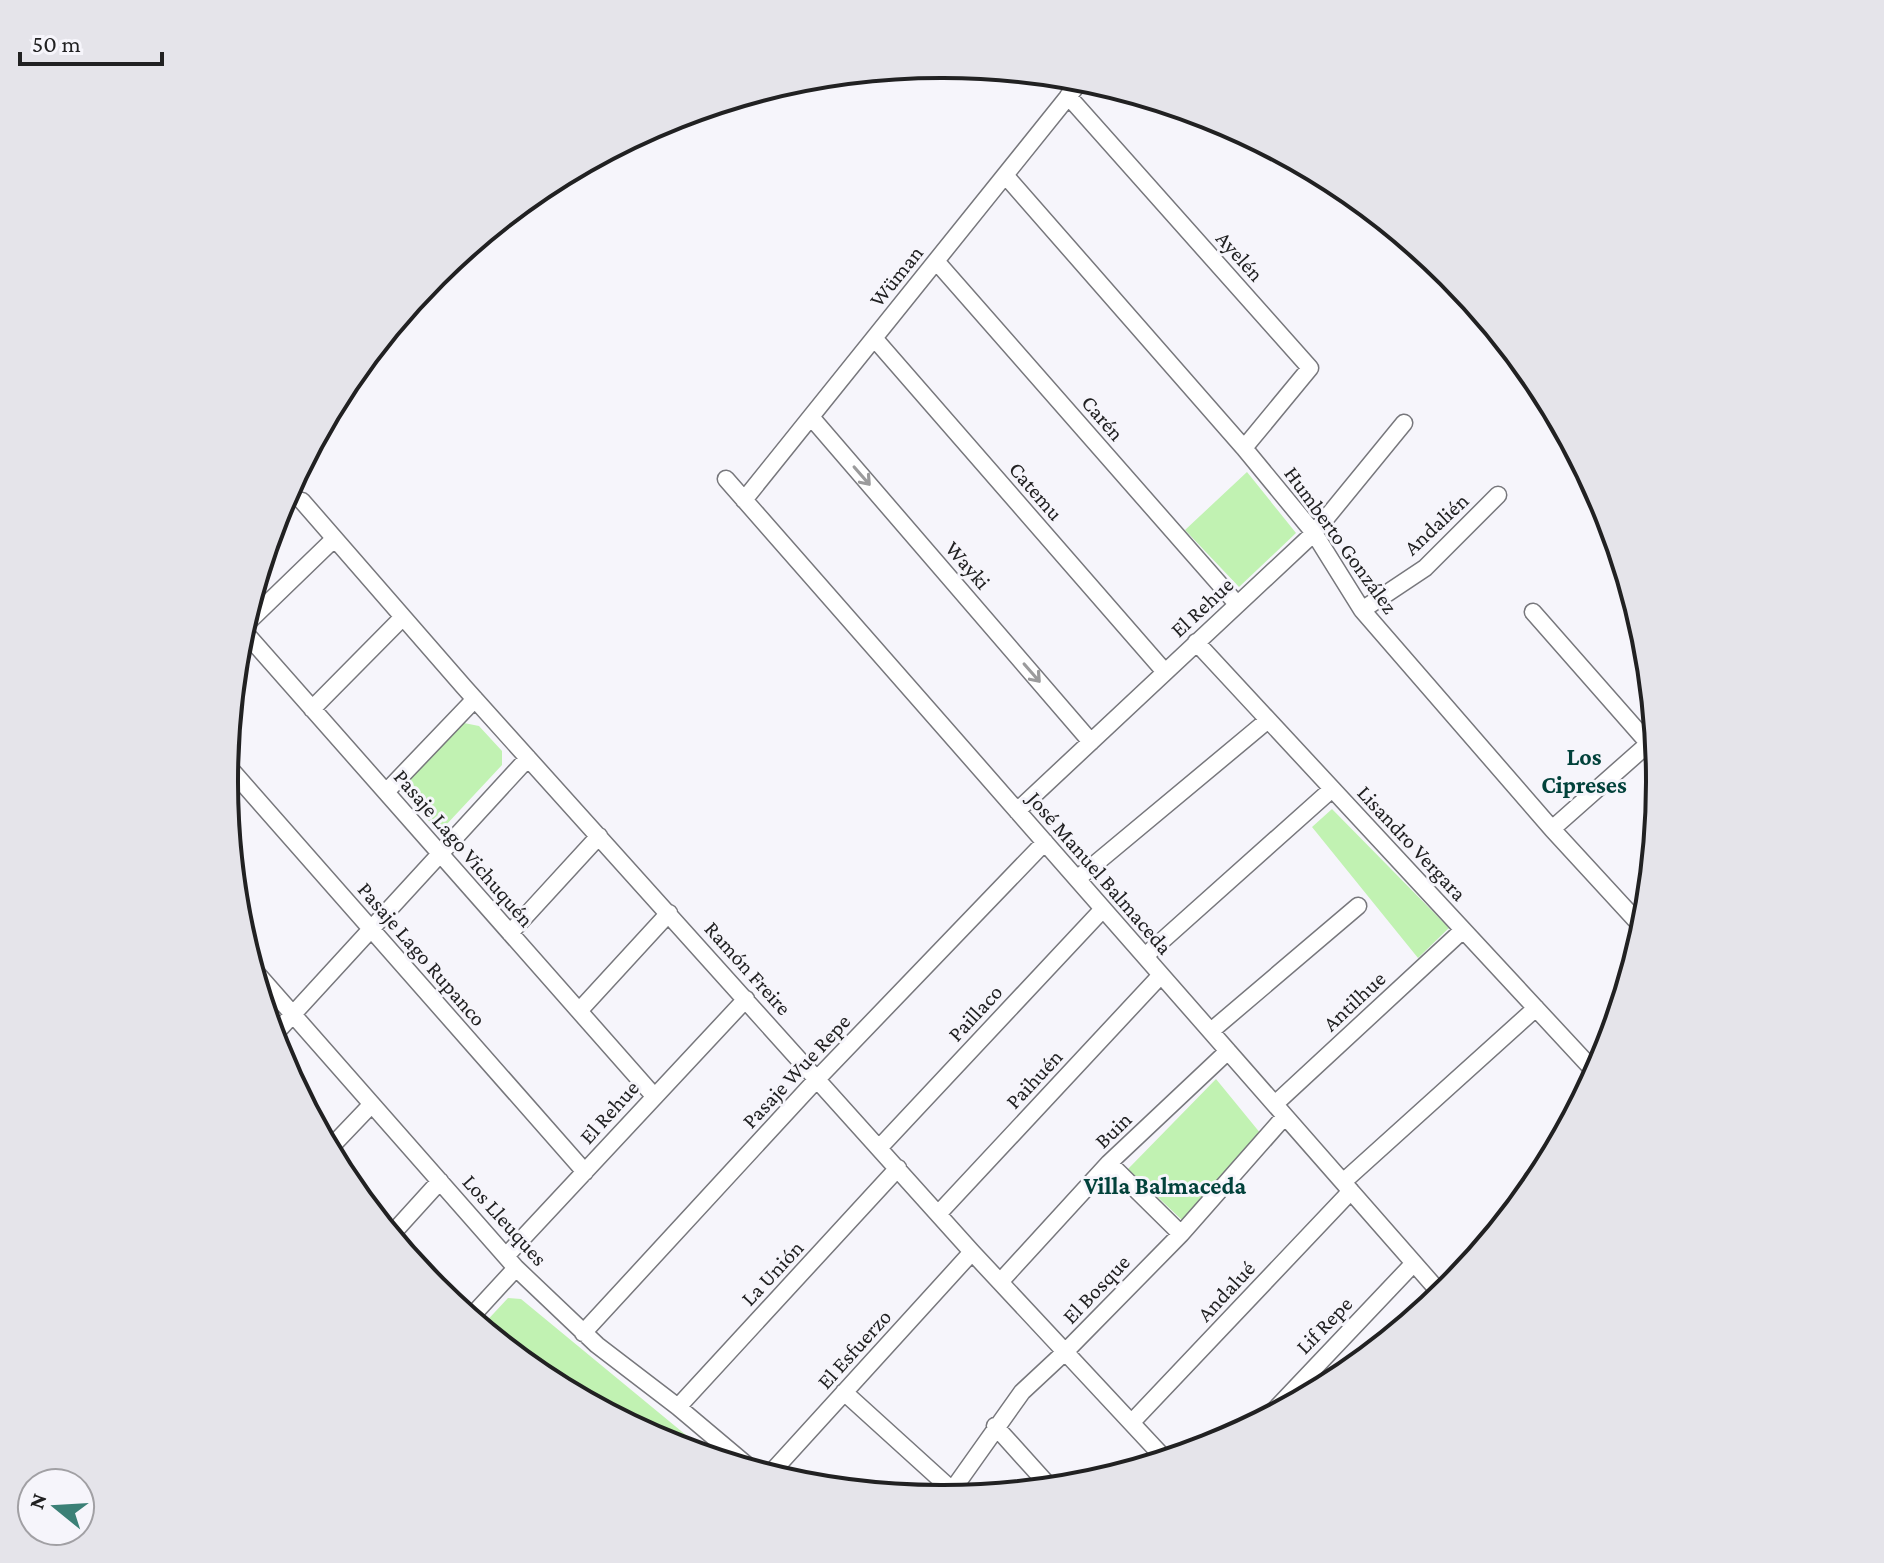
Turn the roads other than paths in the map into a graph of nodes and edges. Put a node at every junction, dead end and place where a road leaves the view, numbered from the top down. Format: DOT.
graph roads {
  1 [pos="1072,91"];
  2 [pos="1068,96"];
  3 [pos="1005,175"];
  4 [pos="936,261"];
  5 [pos="874,338"];
  6 [pos="811,417"];
  7 [pos="1404,423"];
  8 [pos="1244,448"];
  9 [pos="726,479"];
  10 [pos="1498,495"];
  11 [pos="744,500"];
  12 [pos="302,501"];
  13 [pos="1314,533"];
  14 [pos="334,539"];
  15 [pos="1237,604"];
  16 [pos="1362,610"];
  17 [pos="259,611"];
  18 [pos="1533,612"];
  19 [pos="403,617"];
  20 [pos="253,640"];
  21 [pos="1196,642"];
  22 [pos="1165,672"];
  23 [pos="475,699"];
  24 [pos="312,709"];
  25 [pos="1268,720"];
  26 [pos="1644,739"];
  27 [pos="1091,742"];
  28 [pos="1645,754"];
  29 [pos="528,758"];
  30 [pos="238,778"];
  31 [pos="1332,789"];
  32 [pos="386,792"];
  33 [pos="1017,811"];
  34 [pos="1552,829"];
  35 [pos="599,836"];
  36 [pos="1045,842"];
  37 [pos="441,854"];
  38 [pos="1077,879"];
  39 [pos="1358,906"];
  40 [pos="1103,909"];
  41 [pos="669,913"];
  42 [pos="1632,916"];
  43 [pos="371,929"];
  44 [pos="1463,930"];
  45 [pos="510,933"];
  46 [pos="1145,956"];
  47 [pos="1161,975"];
  48 [pos="270,989"];
  49 [pos="746,999"];
  50 [pos="1536,1008"];
  51 [pos="579,1011"];
  52 [pos="292,1015"];
  53 [pos="283,1025"];
  54 [pos="1211,1031"];
  55 [pos="1228,1051"];
  56 [pos="1587,1063"];
  57 [pos="818,1078"];
  58 [pos="654,1096"];
  59 [pos="371,1105"];
  60 [pos="1280,1110"];
  61 [pos="337,1140"];
  62 [pos="880,1147"];
  63 [pos="1109,1163"];
  64 [pos="898,1168"];
  65 [pos="585,1172"];
  66 [pos="440,1181"];
  67 [pos="1347,1187"];
  68 [pos="939,1213"];
  69 [pos="398,1227"];
  70 [pos="1181,1234"];
  71 [pos="972,1252"];
  72 [pos="511,1262"];
  73 [pos="1414,1263"];
  74 [pos="1000,1282"];
  75 [pos="1433,1285"];
  76 [pos="477,1309"];
  77 [pos="583,1333"];
  78 [pos="1066,1351"];
  79 [pos="844,1392"];
  80 [pos="1291,1392"];
  81 [pos="678,1407"];
  82 [pos="1132,1422"];
  83 [pos="995,1426"];
  84 [pos="1158,1451"];
  85 [pos="732,1453"];
  86 [pos="778,1465"];
  87 [pos="1042,1478"];
  88 [pos="955,1484"];
  89 [pos="940,1485"];
  1 -- 2 [label="street, Wüman"];
  2 -- 3 [label="street, Wüman"];
  2 -- 8 [label="street, Ayelén"];
  3 -- 4 [label="street, Wüman"];
  3 -- 8 [label="street, Humberto González"];
  4 -- 5 [label="street, Wüman"];
  4 -- 15 [label="street, Carén"];
  5 -- 6 [label="street, Wüman"];
  5 -- 22 [label="street, Catemu"];
  6 -- 11 [label="street, Wüman"];
  6 -- 27 [label="street, Wayki, one-way"];
  7 -- 13 [label="street, El Rehue"];
  8 -- 13 [label="street, Humberto González"];
  9 -- 11 [label="street, José Manuel Balmaceda"];
  10 -- 16 [label="street, Andalién"];
  11 -- 33 [label="street, José Manuel Balmaceda"];
  12 -- 14 [label="street, Ramón Freire"];
  13 -- 15 [label="street, El Rehue"];
  13 -- 16 [label="street, Humberto González"];
  14 -- 17 [label="street"];
  14 -- 19 [label="street, Ramón Freire"];
  15 -- 21 [label="street, El Rehue"];
  16 -- 34 [label="street, Humberto González"];
  18 -- 26 [label="street"];
  19 -- 23 [label="street, Ramón Freire"];
  19 -- 24 [label="street"];
  20 -- 24 [label="street, Pasaje Lago Vichuquén"];
  21 -- 22 [label="street, El Rehue"];
  21 -- 25 [label="street, Lisandro Vergara"];
  22 -- 27 [label="street, El Rehue"];
  23 -- 29 [label="street, Ramón Freire"];
  23 -- 32 [label="street"];
  24 -- 32 [label="street, Pasaje Lago Vichuquén"];
  25 -- 31 [label="street, Lisandro Vergara"];
  25 -- 38 [label="street"];
  27 -- 33 [label="street, El Rehue"];
  28 -- 34 [label="street"];
  29 -- 35 [label="street, Ramón Freire"];
  29 -- 37 [label="street"];
  30 -- 43 [label="street, Pasaje Lago Rupanco"];
  31 -- 44 [label="street, Lisandro Vergara"];
  31 -- 46 [label="street"];
  32 -- 37 [label="street, Pasaje Lago Vichuquén"];
  33 -- 36 [label="street, José Manuel Balmaceda"];
  34 -- 42 [label="street, Humberto González"];
  35 -- 41 [label="street, Ramón Freire"];
  35 -- 45 [label="street"];
  36 -- 38 [label="street, José Manuel Balmaceda"];
  36 -- 57 [label="street, Pasaje Wue Repe"];
  37 -- 43 [label="street"];
  37 -- 45 [label="street, Pasaje Lago Vichuquén"];
  38 -- 40 [label="street, José Manuel Balmaceda"];
  39 -- 54 [label="street"];
  40 -- 46 [label="street, José Manuel Balmaceda"];
  40 -- 62 [label="street, Paillaco"];
  41 -- 49 [label="street, Ramón Freire"];
  41 -- 51 [label="street"];
  43 -- 52 [label="street"];
  43 -- 65 [label="street, Pasaje Lago Rupanco"];
  44 -- 50 [label="street, Lisandro Vergara"];
  44 -- 60 [label="street, Antilhue"];
  45 -- 51 [label="street, Pasaje Lago Vichuquén"];
  46 -- 47 [label="street, José Manuel Balmaceda"];
  47 -- 54 [label="street, José Manuel Balmaceda"];
  47 -- 68 [label="street, Paihuén"];
  48 -- 52 [label="street, Los Lleuques"];
  49 -- 57 [label="street, Ramón Freire"];
  49 -- 58 [label="street, El Rehue"];
  50 -- 56 [label="street, Lisandro Vergara"];
  50 -- 67 [label="street, Andalué"];
  51 -- 58 [label="street, Pasaje Lago Vichuquén"];
  52 -- 53 [label="street"];
  52 -- 59 [label="street, Los Lleuques"];
  54 -- 55 [label="street, José Manuel Balmaceda"];
  55 -- 60 [label="street, José Manuel Balmaceda"];
  55 -- 63 [label="street, Buin"];
  57 -- 62 [label="street, Ramón Freire"];
  57 -- 77 [label="street, Pasaje Wue Repe"];
  58 -- 65 [label="street, El Rehue"];
  59 -- 61 [label="street"];
  59 -- 66 [label="street, Los Lleuques"];
  60 -- 67 [label="street, José Manuel Balmaceda"];
  60 -- 70 [label="street, El Bosque"];
  62 -- 64 [label="street, Ramón Freire"];
  63 -- 70 [label="street"];
  63 -- 74 [label="street, Buin"];
  64 -- 68 [label="street, Ramón Freire"];
  64 -- 81 [label="street, La Unión"];
  65 -- 72 [label="street, El Rehue"];
  66 -- 69 [label="street"];
  66 -- 72 [label="street, Los Lleuques"];
  67 -- 73 [label="street, José Manuel Balmaceda"];
  67 -- 82 [label="street, Andalué"];
  68 -- 71 [label="street, Ramón Freire"];
  70 -- 78 [label="street, El Bosque"];
  71 -- 74 [label="street, Ramón Freire"];
  71 -- 79 [label="street, El Esfuerzo"];
  72 -- 76 [label="street, El Rehue"];
  72 -- 77 [label="street, Los Lleuques"];
  73 -- 75 [label="street, José Manuel Balmaceda"];
  73 -- 80 [label="street, Lif Repe"];
  74 -- 78 [label="street, Ramón Freire"];
  77 -- 81 [label="street, Los Lleuques"];
  78 -- 82 [label="street, Ramón Freire"];
  78 -- 83 [label="street, El Bosque"];
  79 -- 86 [label="street, El Esfuerzo"];
  79 -- 89 [label="street"];
  81 -- 85 [label="street, Los Lleuques"];
  82 -- 84 [label="street, Ramón Freire"];
  83 -- 87 [label="street"];
  83 -- 88 [label="street, El Bosque"];
}
